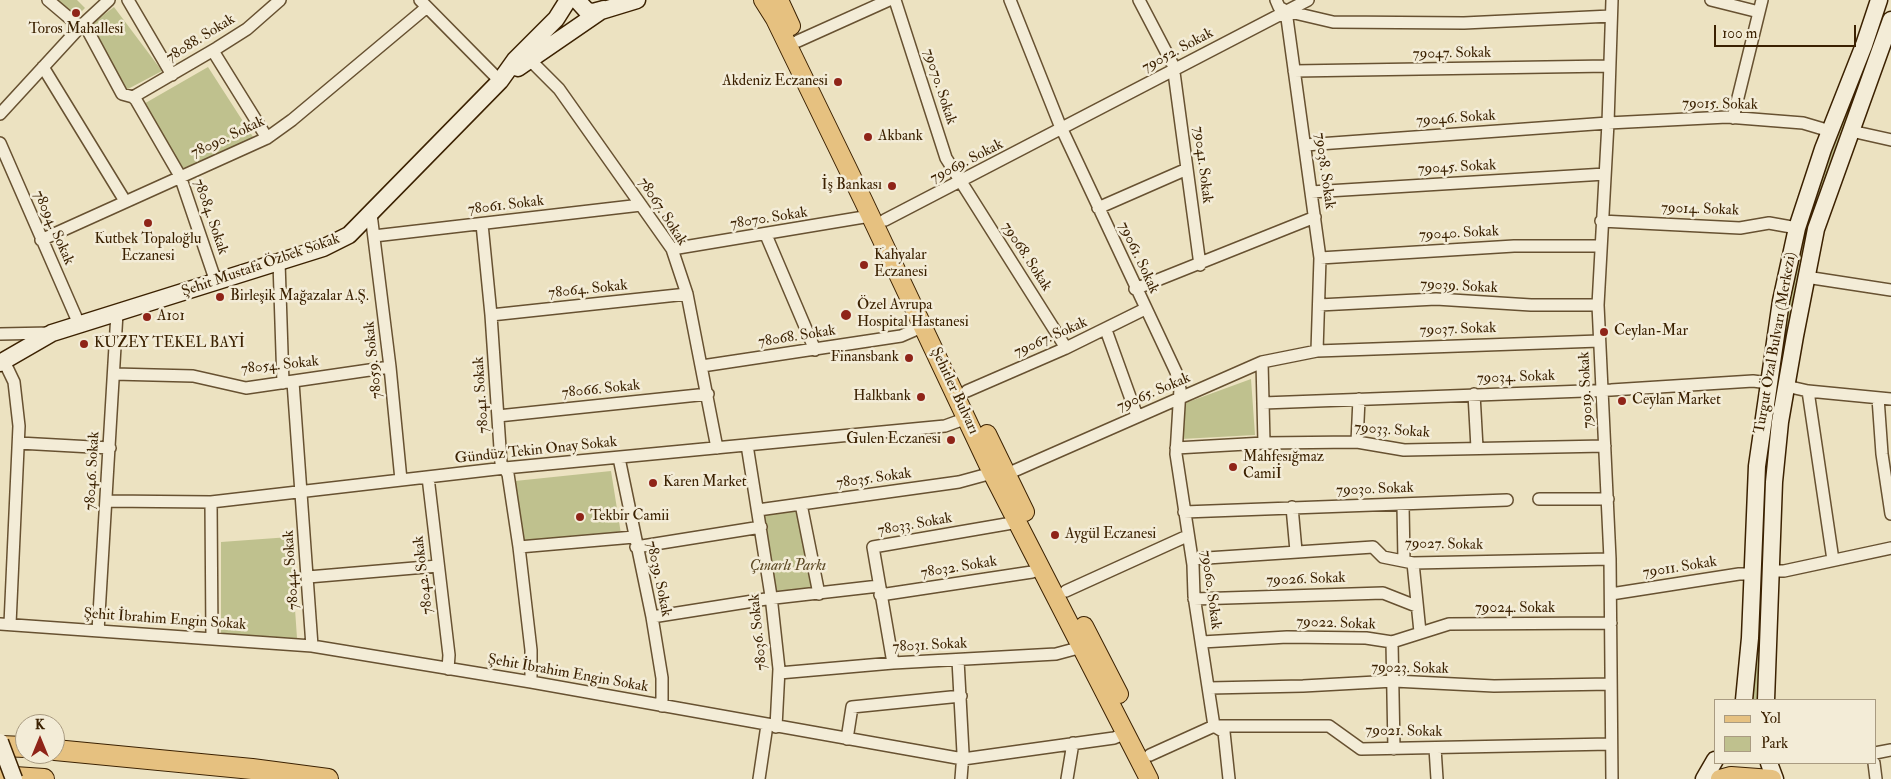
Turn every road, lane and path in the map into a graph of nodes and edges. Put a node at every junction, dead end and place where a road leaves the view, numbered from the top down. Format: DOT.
graph roads {
  1 [pos="48,0"];
  2 [pos="109,0"];
  3 [pos="128,0"];
  4 [pos="280,0"];
  5 [pos="568,0"];
  6 [pos="577,0"];
  7 [pos="637,0"];
  8 [pos="763,0"];
  9 [pos="779,0"];
  10 [pos="888,0"];
  11 [pos="895,0"];
  12 [pos="1010,0"];
  13 [pos="1139,0"];
  14 [pos="1276,0"];
  15 [pos="1308,0"];
  16 [pos="1612,0"];
  17 [pos="1711,0"];
  18 [pos="1762,0"];
  19 [pos="1878,0"];
  20 [pos="424,3"];
  21 [pos="606,6"];
  22 [pos="1286,11"];
  23 [pos="1760,12"];
  24 [pos="1611,16"];
  25 [pos="1891,20"];
  26 [pos="80,26"];
  27 [pos="798,41"];
  28 [pos="1888,41"];
  29 [pos="213,51"];
  30 [pos="526,57"];
  31 [pos="1610,66"];
  32 [pos="43,67"];
  33 [pos="1174,70"];
  34 [pos="1294,72"];
  35 [pos="172,75"];
  36 [pos="500,81"];
  37 [pos="133,96"];
  38 [pos="0,114"];
  39 [pos="1732,118"];
  40 [pos="1608,123"];
  41 [pos="1062,130"];
  42 [pos="1830,131"];
  43 [pos="1851,131"];
  44 [pos="267,138"];
  45 [pos="1891,140"];
  46 [pos="0,143"];
  47 [pos="1305,145"];
  48 [pos="1187,169"];
  49 [pos="1605,174"];
  50 [pos="180,176"];
  51 [pos="960,181"];
  52 [pos="1311,192"];
  53 [pos="125,202"];
  54 [pos="641,205"];
  55 [pos="1098,208"];
  56 [pos="371,214"];
  57 [pos="1315,217"];
  58 [pos="878,218"];
  59 [pos="1602,221"];
  60 [pos="482,224"];
  61 [pos="1797,228"];
  62 [pos="766,235"];
  63 [pos="374,236"];
  64 [pos="41,240"];
  65 [pos="1600,246"];
  66 [pos="672,250"];
  67 [pos="1320,258"];
  68 [pos="278,262"];
  69 [pos="1200,265"];
  70 [pos="1806,277"];
  71 [pos="216,282"];
  72 [pos="1135,289"];
  73 [pos="1891,290"];
  74 [pos="687,294"];
  75 [pos="1319,305"];
  76 [pos="1598,305"];
  77 [pos="1145,309"];
  78 [pos="117,313"];
  79 [pos="491,315"];
  80 [pos="79,324"];
  81 [pos="924,326"];
  82 [pos="1106,330"];
  83 [pos="52,332"];
  84 [pos="0,334"];
  85 [pos="1600,341"];
  86 [pos="1066,348"];
  87 [pos="815,350"];
  88 [pos="1317,351"];
  89 [pos="2,362"];
  90 [pos="1262,362"];
  91 [pos="702,366"];
  92 [pos="390,367"];
  93 [pos="114,374"];
  94 [pos="288,382"];
  95 [pos="1769,383"];
  96 [pos="1786,386"];
  97 [pos="1602,390"];
  98 [pos="967,391"];
  99 [pos="1808,391"];
  100 [pos="708,394"];
  101 [pos="1474,394"];
  102 [pos="1878,398"];
  103 [pos="1178,399"];
  104 [pos="1359,399"];
  105 [pos="1891,399"];
  106 [pos="1263,403"];
  107 [pos="498,416"];
  108 [pos="1137,416"];
  109 [pos="967,418"];
  110 [pos="1357,442"];
  111 [pos="19,443"];
  112 [pos="1264,443"];
  113 [pos="748,445"];
  114 [pos="1605,446"];
  115 [pos="110,448"];
  116 [pos="717,448"];
  117 [pos="1176,448"];
  118 [pos="1477,448"];
  119 [pos="619,458"];
  120 [pos="505,468"];
  121 [pos="999,473"];
  122 [pos="428,477"];
  123 [pos="401,480"];
  124 [pos="301,492"];
  125 [pos="1539,498"];
  126 [pos="1608,499"];
  127 [pos="1506,500"];
  128 [pos="106,501"];
  129 [pos="211,502"];
  130 [pos="801,504"];
  131 [pos="1403,504"];
  132 [pos="1292,507"];
  133 [pos="758,510"];
  134 [pos="1184,512"];
  135 [pos="1891,514"];
  136 [pos="1018,522"];
  137 [pos="761,527"];
  138 [pos="1187,536"];
  139 [pos="635,542"];
  140 [pos="520,546"];
  141 [pos="1891,548"];
  142 [pos="1296,552"];
  143 [pos="1192,559"];
  144 [pos="1610,559"];
  145 [pos="1832,560"];
  146 [pos="1409,562"];
  147 [pos="438,566"];
  148 [pos="1041,568"];
  149 [pos="1771,571"];
  150 [pos="1753,574"];
  151 [pos="308,577"];
  152 [pos="880,590"];
  153 [pos="1066,591"];
  154 [pos="819,594"];
  155 [pos="1611,594"];
  156 [pos="772,600"];
  157 [pos="1194,600"];
  158 [pos="1416,606"];
  159 [pos="652,617"];
  160 [pos="1610,623"];
  161 [pos="5,624"];
  162 [pos="98,630"];
  163 [pos="1420,632"];
  164 [pos="212,639"];
  165 [pos="1202,642"];
  166 [pos="1392,642"];
  167 [pos="312,646"];
  168 [pos="1082,647"];
  169 [pos="958,660"];
  170 [pos="893,663"];
  171 [pos="448,669"];
  172 [pos="779,673"];
  173 [pos="531,682"];
  174 [pos="1394,682"];
  175 [pos="1611,684"];
  176 [pos="1209,688"];
  177 [pos="961,696"];
  178 [pos="1744,699"];
  179 [pos="1766,699"];
  180 [pos="662,706"];
  181 [pos="772,726"];
  182 [pos="1214,726"];
  183 [pos="1126,733"];
  184 [pos="847,739"];
  185 [pos="0,742"];
  186 [pos="1073,743"];
  187 [pos="1610,744"];
  188 [pos="0,746"];
  189 [pos="15,747"];
  190 [pos="1435,748"];
  191 [pos="1394,750"];
  192 [pos="1891,750"];
  193 [pos="65,751"];
  194 [pos="1876,753"];
  195 [pos="1150,755"];
  196 [pos="963,759"];
  197 [pos="1714,762"];
  198 [pos="1769,764"];
  199 [pos="1874,764"];
  200 [pos="0,776"];
  201 [pos="14,779"];
  202 [pos="44,779"];
  203 [pos="328,779"];
  204 [pos="760,779"];
  205 [pos="961,779"];
  206 [pos="1067,779"];
  207 [pos="1149,779"];
  208 [pos="1163,779"];
  209 [pos="1229,779"];
  210 [pos="1437,779"];
  211 [pos="1612,779"];
  212 [pos="1704,779"];
  213 [pos="1720,779"];
  214 [pos="1774,779"];
  215 [pos="1876,779"];
  1 -- 26 [label="street, 78084. Sokak"];
  2 -- 26 [label="street"];
  3 -- 35 [label="street"];
  4 -- 29 [label="street, 78088. Sokak"];
  5 -- 30 [label="main road"];
  6 -- 21 [label="main road"];
  7 -- 21 [label="main road"];
  8 -- 58 [label="main road, Şehitler Bulvarı"];
  9 -- 27 [label="main road, Şehitler Bulvarı"];
  10 -- 27 [label="street"];
  11 -- 51 [label="street, 79070. Sokak"];
  12 -- 41 [label="street, 79061. Sokak"];
  13 -- 33 [label="street, 79041. Sokak"];
  14 -- 22 [label="street"];
  15 -- 22 [label="street, 79052. Sokak"];
  16 -- 24 [label="street, 79019. Sokak"];
  17 -- 23 [label="street"];
  18 -- 23 [label="street"];
  19 -- 42 [label="main road, Turgut Özal Bulvarı (Merkezi)"];
  20 -- 36 [label="street"];
  20 -- 44 [label="street, 78090. Sokak"];
  21 -- 30 [label="main road"];
  22 -- 24 [label="street"];
  22 -- 33 [label="street, 79052. Sokak"];
  22 -- 34 [label="street, 79038. Sokak"];
  23 -- 39 [label="street"];
  24 -- 31 [label="street, 79019. Sokak"];
  25 -- 28 [label="main road, Turgut Özal Bulvarı (Merkezi)"];
  26 -- 32 [label="street"];
  26 -- 37 [label="street, 78084. Sokak"];
  27 -- 58 [label="main road, Şehitler Bulvarı"];
  28 -- 43 [label="main road, Turgut Özal Bulvarı (Merkezi)"];
  29 -- 35 [label="street, 78088. Sokak"];
  29 -- 44 [label="street"];
  30 -- 36 [label="main road, Şehit Mustafa Özbek Sokak"];
  30 -- 54 [label="street, 78067. Sokak"];
  31 -- 34 [label="street, 79047. Sokak"];
  31 -- 40 [label="street, 79019. Sokak"];
  32 -- 38 [label="street"];
  32 -- 53 [label="street"];
  33 -- 41 [label="street, 79052. Sokak"];
  33 -- 48 [label="street, 79041. Sokak"];
  34 -- 47 [label="street, 79038. Sokak"];
  35 -- 37 [label="street, 78088. Sokak"];
  36 -- 56 [label="main road, Şehit Mustafa Özbek Sokak"];
  37 -- 50 [label="street, 78084. Sokak"];
  39 -- 40 [label="street, 79015. Sokak"];
  39 -- 42 [label="street, 79015. Sokak"];
  40 -- 47 [label="street, 79046. Sokak"];
  40 -- 49 [label="street, 79019. Sokak"];
  41 -- 51 [label="street, 79069. Sokak"];
  41 -- 55 [label="street, 79061. Sokak"];
  42 -- 61 [label="main road, Turgut Özal Bulvarı (Merkezi)"];
  43 -- 45 [label="street"];
  43 -- 70 [label="main road, Turgut Özal Bulvarı (Merkezi)"];
  44 -- 50 [label="street, 78090. Sokak"];
  46 -- 64 [label="street, 78094. Sokak"];
  47 -- 52 [label="street, 79038. Sokak"];
  48 -- 55 [label="street"];
  48 -- 69 [label="street, 79041. Sokak"];
  49 -- 52 [label="street, 79045. Sokak"];
  49 -- 59 [label="street, 79019. Sokak"];
  50 -- 53 [label="street, 78090. Sokak"];
  50 -- 71 [label="street, 78084. Sokak"];
  51 -- 58 [label="street, 79069. Sokak"];
  51 -- 86 [label="street, 79068. Sokak"];
  52 -- 57 [label="street, 79038. Sokak"];
  53 -- 64 [label="street, 78090. Sokak"];
  54 -- 60 [label="street, 78061. Sokak"];
  54 -- 66 [label="street, 78067. Sokak"];
  55 -- 72 [label="street, 79061. Sokak"];
  56 -- 63 [label="street, 78059. Sokak"];
  56 -- 68 [label="main road, Şehit Mustafa Özbek Sokak"];
  57 -- 67 [label="street, 79038. Sokak"];
  57 -- 69 [label="street"];
  58 -- 62 [label="street, 78070. Sokak"];
  58 -- 81 [label="main road, Şehitler Bulvarı"];
  58 -- 98 [label="main road, Şehitler Bulvarı"];
  59 -- 61 [label="street, 79014. Sokak"];
  59 -- 65 [label="street, 79019. Sokak"];
  60 -- 63 [label="street, 78061. Sokak"];
  60 -- 79 [label="street, 78041. Sokak"];
  61 -- 95 [label="main road, Turgut Özal Bulvarı (Merkezi)"];
  62 -- 66 [label="street, 78070. Sokak"];
  62 -- 87 [label="street"];
  63 -- 92 [label="street, 78059. Sokak"];
  64 -- 80 [label="street, 78094. Sokak"];
  65 -- 67 [label="street, 79040. Sokak"];
  65 -- 76 [label="street, 79019. Sokak"];
  66 -- 74 [label="street, 78067. Sokak"];
  67 -- 75 [label="street, 79038. Sokak"];
  68 -- 71 [label="main road, Şehit Mustafa Özbek Sokak"];
  68 -- 94 [label="street, 78044. Sokak"];
  69 -- 72 [label="street"];
  70 -- 73 [label="street"];
  70 -- 96 [label="main road, Turgut Özal Bulvarı (Merkezi)"];
  71 -- 78 [label="main road, Şehit Mustafa Özbek Sokak"];
  72 -- 77 [label="street, 79061. Sokak"];
  74 -- 79 [label="street, 78064. Sokak"];
  74 -- 91 [label="street, 78067. Sokak"];
  75 -- 76 [label="street, 79039. Sokak"];
  75 -- 88 [label="street, 79038. Sokak"];
  76 -- 85 [label="street, 79019. Sokak"];
  77 -- 82 [label="street, 79067. Sokak"];
  77 -- 103 [label="street, 79061. Sokak"];
  78 -- 80 [label="main road, Şehit Mustafa Özbek Sokak"];
  78 -- 93 [label="street, 78046. Sokak"];
  79 -- 107 [label="street, 78041. Sokak"];
  80 -- 83 [label="main road, Şehit Mustafa Özbek Sokak"];
  81 -- 87 [label="street, 78068. Sokak"];
  81 -- 109 [label="main road, Şehitler Bulvarı"];
  82 -- 86 [label="street, 79067. Sokak"];
  82 -- 108 [label="street"];
  83 -- 84 [label="street"];
  83 -- 89 [label="main road, Şehit Mustafa Özbek Sokak"];
  85 -- 88 [label="street, 79037. Sokak"];
  85 -- 97 [label="street, 79019. Sokak"];
  86 -- 98 [label="street, 79067. Sokak"];
  87 -- 91 [label="street, 78068. Sokak"];
  88 -- 90 [label="street, 79065. Sokak"];
  89 -- 111 [label="street"];
  90 -- 103 [label="street, 79065. Sokak"];
  90 -- 106 [label="street"];
  91 -- 100 [label="street, 78067. Sokak"];
  92 -- 94 [label="street, 78054. Sokak"];
  92 -- 123 [label="street, 78059. Sokak"];
  93 -- 94 [label="street, 78054. Sokak"];
  93 -- 115 [label="street, 78046. Sokak"];
  94 -- 124 [label="street, 78044. Sokak"];
  95 -- 97 [label="street, 79034. Sokak"];
  95 -- 150 [label="main road, Turgut Özal Bulvarı (Merkezi)"];
  96 -- 99 [label="street"];
  96 -- 149 [label="main road, Turgut Özal Bulvarı (Merkezi)"];
  97 -- 101 [label="street, 79034. Sokak"];
  97 -- 114 [label="street, 79019. Sokak"];
  98 -- 121 [label="main road, Şehitler Bulvarı"];
  99 -- 102 [label="street"];
  99 -- 145 [label="street"];
  100 -- 107 [label="street, 78066. Sokak"];
  100 -- 116 [label="street, 78067. Sokak"];
  101 -- 104 [label="street, 79034. Sokak"];
  101 -- 118 [label="street"];
  102 -- 105 [label="street"];
  102 -- 135 [label="street"];
  103 -- 108 [label="street, 79065. Sokak"];
  103 -- 117 [label="street, 79060. Sokak"];
  104 -- 106 [label="street, 79034. Sokak"];
  104 -- 110 [label="street"];
  106 -- 112 [label="street"];
  107 -- 120 [label="street, 78041. Sokak"];
  108 -- 121 [label="street, 79065. Sokak"];
  109 -- 113 [label="street, Gündüz Tekin Onay Sokak"];
  109 -- 121 [label="main road, Şehitler Bulvarı"];
  110 -- 112 [label="street, 79033. Sokak"];
  110 -- 118 [label="street, 79033. Sokak"];
  111 -- 115 [label="street"];
  111 -- 161 [label="street"];
  112 -- 117 [label="street, 79033. Sokak"];
  113 -- 116 [label="street, Gündüz Tekin Onay Sokak"];
  113 -- 133 [label="street, 78036. Sokak"];
  114 -- 118 [label="street, 79033. Sokak"];
  114 -- 126 [label="street, 79019. Sokak"];
  115 -- 128 [label="street, 78046. Sokak"];
  116 -- 119 [label="street, Gündüz Tekin Onay Sokak"];
  117 -- 134 [label="street, 79060. Sokak"];
  119 -- 120 [label="street, Gündüz Tekin Onay Sokak"];
  119 -- 139 [label="street, 78039. Sokak"];
  120 -- 122 [label="street, Gündüz Tekin Onay Sokak"];
  120 -- 140 [label="street, 78041. Sokak"];
  121 -- 130 [label="street, 78035. Sokak"];
  121 -- 136 [label="main road, Şehitler Bulvarı"];
  121 -- 153 [label="main road, Şehitler Bulvarı"];
  122 -- 123 [label="street, Gündüz Tekin Onay Sokak"];
  122 -- 147 [label="street, 78042. Sokak"];
  123 -- 124 [label="street, Gündüz Tekin Onay Sokak"];
  124 -- 129 [label="street, Gündüz Tekin Onay Sokak"];
  124 -- 151 [label="street, 78044. Sokak"];
  125 -- 126 [label="street"];
  126 -- 144 [label="street, 79019. Sokak"];
  127 -- 131 [label="street, 79030. Sokak"];
  128 -- 129 [label="street, Gündüz Tekin Onay Sokak"];
  128 -- 162 [label="street, 78046. Sokak"];
  129 -- 164 [label="street"];
  130 -- 133 [label="street, 78035. Sokak"];
  130 -- 154 [label="street"];
  131 -- 132 [label="street, 79030. Sokak"];
  131 -- 146 [label="street"];
  132 -- 134 [label="street, 79030. Sokak"];
  132 -- 142 [label="street"];
  133 -- 137 [label="street, 78036. Sokak"];
  134 -- 138 [label="street, 79060. Sokak"];
  136 -- 148 [label="main road, Şehitler Bulvarı"];
  136 -- 152 [label="street, 78033. Sokak"];
  137 -- 139 [label="street"];
  137 -- 156 [label="street, 78036. Sokak"];
  138 -- 143 [label="street, 79060. Sokak"];
  138 -- 153 [label="street"];
  139 -- 140 [label="street"];
  139 -- 159 [label="street, 78039. Sokak"];
  140 -- 173 [label="street, 78041. Sokak"];
  141 -- 145 [label="street"];
  142 -- 143 [label="street, 79027. Sokak"];
  142 -- 146 [label="street, 79027. Sokak"];
  143 -- 157 [label="street, 79060. Sokak"];
  144 -- 146 [label="street, 79027. Sokak"];
  144 -- 155 [label="street, 79019. Sokak"];
  145 -- 149 [label="street"];
  146 -- 158 [label="street"];
  147 -- 151 [label="street"];
  147 -- 171 [label="street, 78042. Sokak"];
  148 -- 152 [label="street, 78032. Sokak"];
  148 -- 168 [label="main road, Şehitler Bulvarı"];
  149 -- 179 [label="main road, Turgut Özal Bulvarı (Merkezi)"];
  150 -- 155 [label="street, 79011. Sokak"];
  150 -- 178 [label="main road, Turgut Özal Bulvarı (Merkezi)"];
  151 -- 167 [label="street, 78044. Sokak"];
  152 -- 154 [label="street, 78032. Sokak"];
  152 -- 170 [label="street, 78033. Sokak"];
  153 -- 195 [label="main road, Şehitler Bulvarı"];
  154 -- 156 [label="street, 78032. Sokak"];
  155 -- 160 [label="street, 79019. Sokak"];
  156 -- 159 [label="street, 78032. Sokak"];
  156 -- 172 [label="street, 78036. Sokak"];
  157 -- 158 [label="street, 79026. Sokak"];
  157 -- 165 [label="street, 79060. Sokak"];
  158 -- 163 [label="street"];
  159 -- 180 [label="street, 78039. Sokak"];
  160 -- 163 [label="street, 79024. Sokak"];
  160 -- 175 [label="street, 79019. Sokak"];
  161 -- 162 [label="street, Şehit İbrahim Engin Sokak"];
  162 -- 164 [label="street, Şehit İbrahim Engin Sokak"];
  163 -- 166 [label="street, 79024. Sokak"];
  164 -- 167 [label="street, Şehit İbrahim Engin Sokak"];
  165 -- 166 [label="street, 79022. Sokak"];
  165 -- 176 [label="street, 79060. Sokak"];
  166 -- 174 [label="street, 79022. Sokak"];
  167 -- 171 [label="street, Şehit İbrahim Engin Sokak"];
  168 -- 169 [label="street, 78031. Sokak"];
  168 -- 183 [label="main road, Şehitler Bulvarı"];
  169 -- 170 [label="street, 78031. Sokak"];
  169 -- 177 [label="street"];
  170 -- 172 [label="street, 78031. Sokak"];
  171 -- 173 [label="street, Şehit İbrahim Engin Sokak"];
  172 -- 181 [label="street, 78036. Sokak"];
  173 -- 180 [label="street, Şehit İbrahim Engin Sokak"];
  174 -- 175 [label="street, 79023. Sokak"];
  174 -- 176 [label="street, 79023. Sokak"];
  174 -- 191 [label="street, 79022. Sokak"];
  175 -- 187 [label="street, 79019. Sokak"];
  176 -- 182 [label="street, 79060. Sokak"];
  177 -- 184 [label="street"];
  177 -- 196 [label="street"];
  180 -- 181 [label="street, Şehit İbrahim Engin Sokak"];
  181 -- 184 [label="street, Şehit İbrahim Engin Sokak"];
  181 -- 204 [label="street, 78036. Sokak"];
  182 -- 191 [label="street, 79021. Sokak"];
  182 -- 195 [label="street, 79021. Sokak"];
  182 -- 209 [label="street, 79060. Sokak"];
  183 -- 186 [label="street, Şehit İbrahim Engin Sokak"];
  183 -- 207 [label="main road, Şehitler Bulvarı"];
  184 -- 196 [label="street, Şehit İbrahim Engin Sokak"];
  185 -- 201 [label="main road, bridge"];
  186 -- 196 [label="street, Şehit İbrahim Engin Sokak"];
  186 -- 206 [label="street"];
  187 -- 190 [label="street, 79021. Sokak"];
  187 -- 211 [label="street, 79019. Sokak"];
  188 -- 189 [label="highway"];
  190 -- 191 [label="street, 79021. Sokak"];
  190 -- 210 [label="street"];
  192 -- 194 [label="street"];
  193 -- 203 [label="highway"];
  195 -- 208 [label="main road, Şehitler Bulvarı"];
  196 -- 205 [label="street"];
  197 -- 212 [label="main road"];
  198 -- 214 [label="main road"];
  199 -- 215 [label="street"];
  200 -- 202 [label="highway"];
  213 -- 214 [label="main road"];
}
